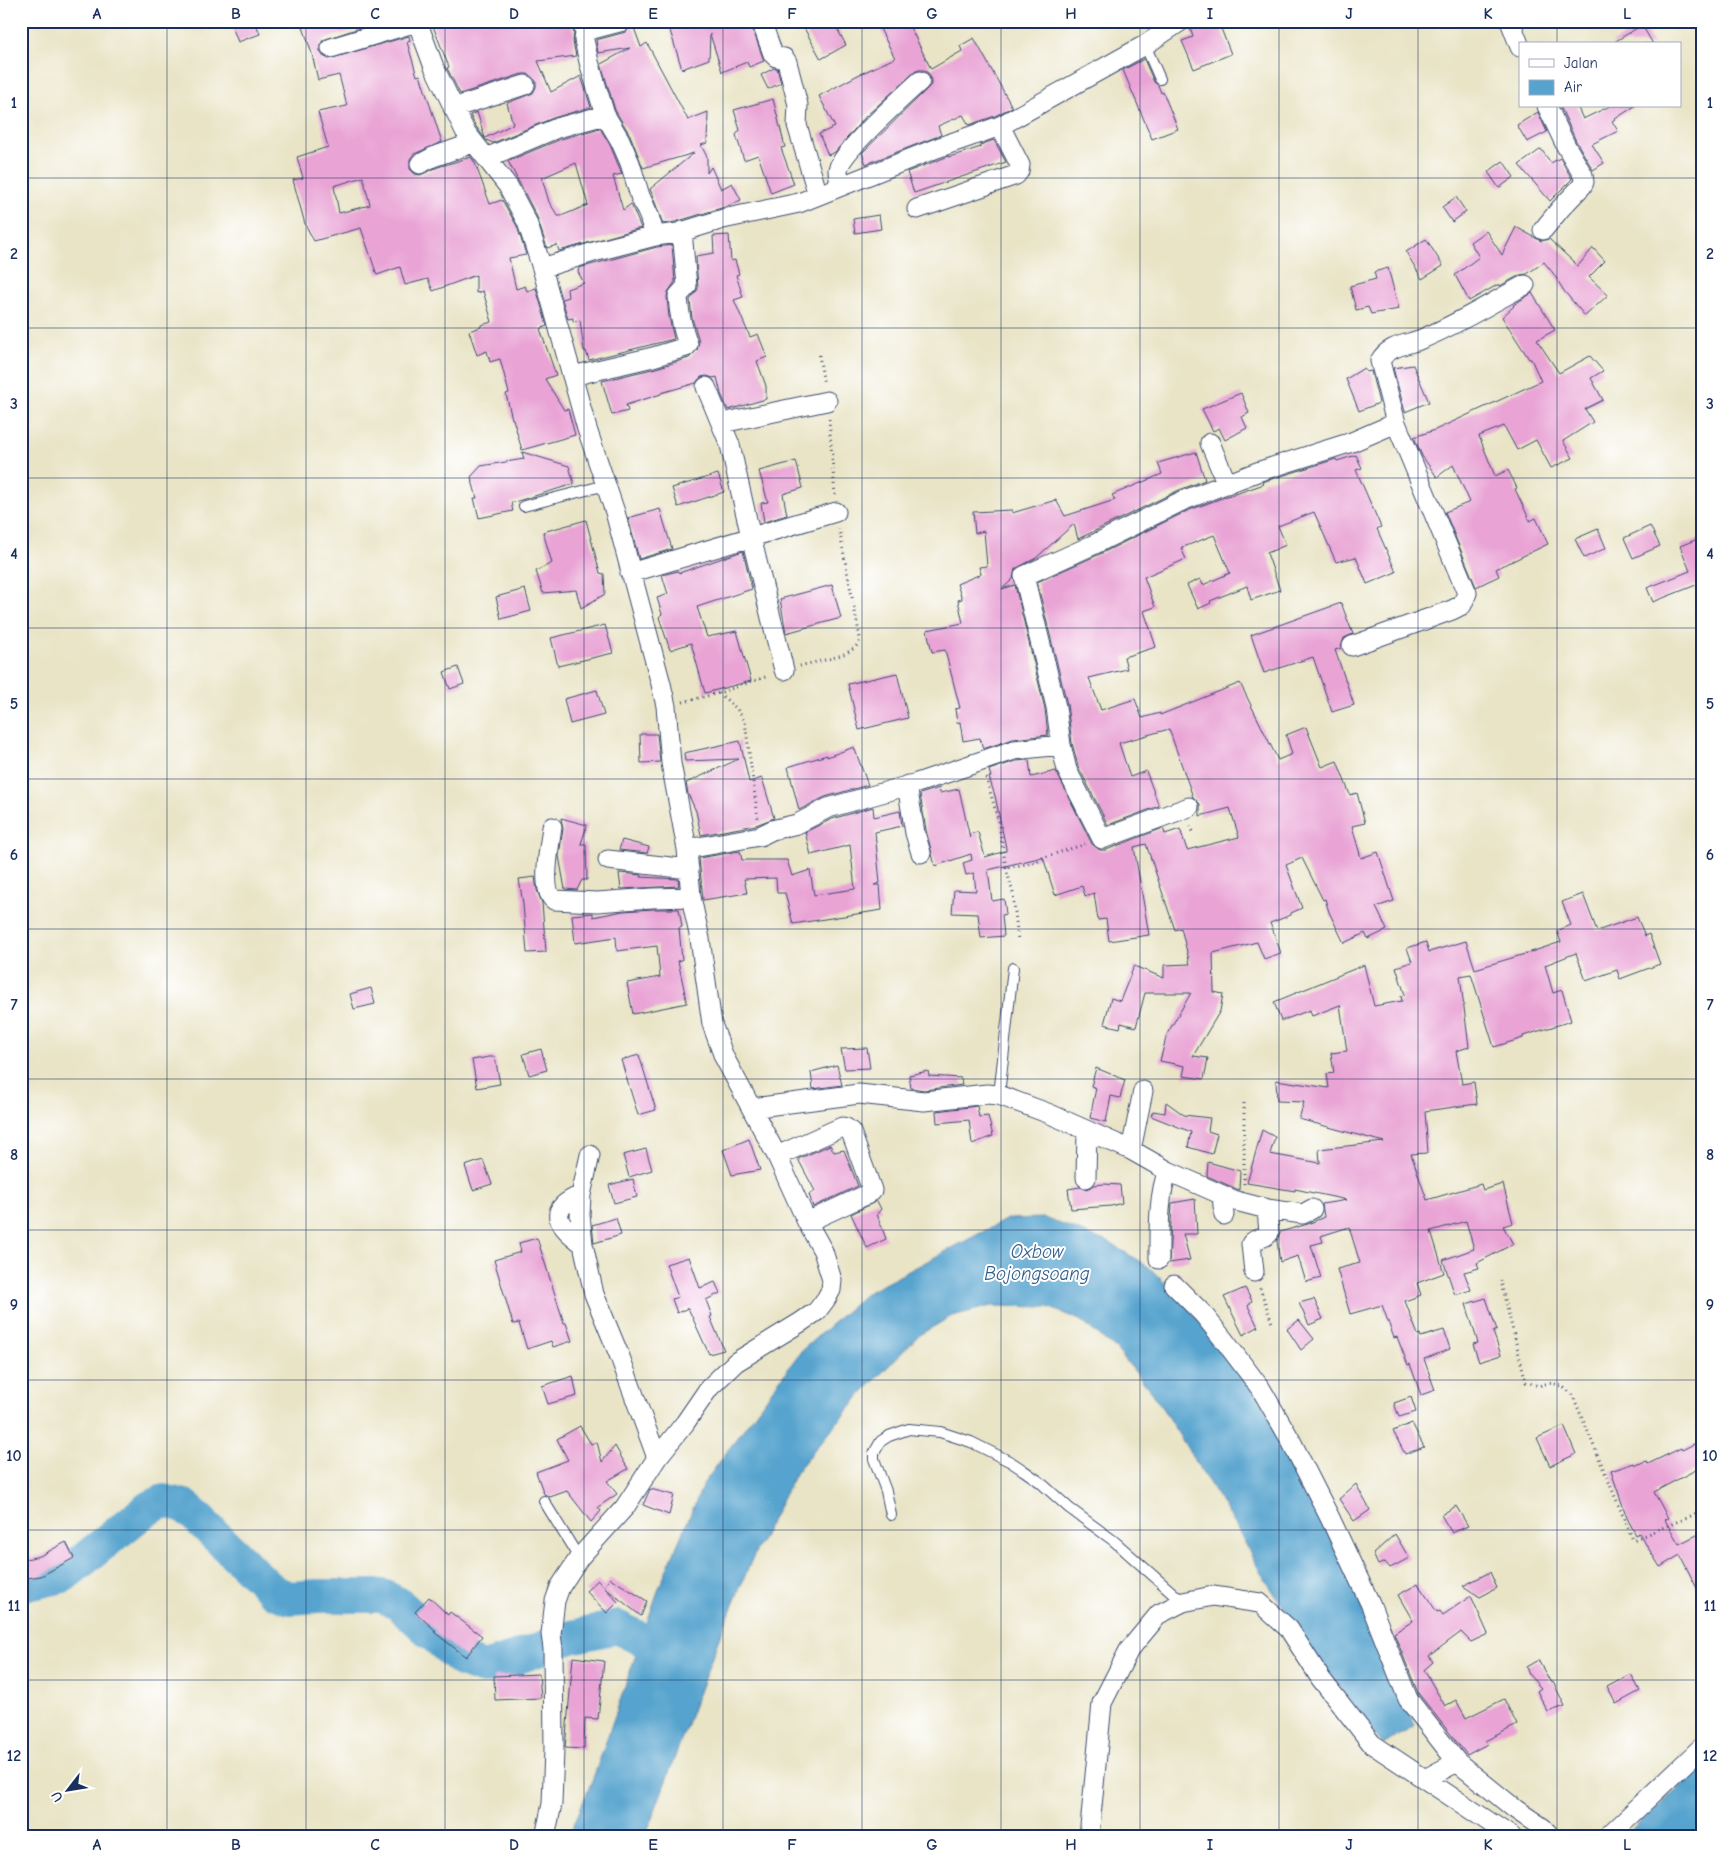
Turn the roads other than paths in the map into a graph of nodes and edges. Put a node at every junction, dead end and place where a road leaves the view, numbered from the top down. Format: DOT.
graph roads {
  1 [pos="417,21"];
  2 [pos="623,21"];
  3 [pos="761,21"];
  4 [pos="1181,21"];
  5 [pos="1510,21"];
  6 [pos="583,26"];
  7 [pos="1519,44"];
  8 [pos="1145,45"];
  9 [pos="331,48"];
  10 [pos="1160,80"];
  11 [pos="920,81"];
  12 [pos="526,85"];
  13 [pos="453,108"];
  14 [pos="1548,108"];
  15 [pos="605,114"];
  16 [pos="1000,126"];
  17 [pos="473,143"];
  18 [pos="486,158"];
  19 [pos="420,164"];
  20 [pos="840,186"];
  21 [pos="818,195"];
  22 [pos="917,209"];
  23 [pos="1543,230"];
  24 [pos="682,231"];
  25 [pos="655,236"];
  26 [pos="542,268"];
  27 [pos="1525,285"];
  28 [pos="572,376"];
  29 [pos="706,386"];
  30 [pos="827,400"];
  31 [pos="722,423"];
  32 [pos="1396,423"];
  33 [pos="1210,443"];
  34 [pos="1227,484"];
  35 [pos="606,485"];
  36 [pos="524,506"];
  37 [pos="836,512"];
  38 [pos="750,537"];
  39 [pos="630,573"];
  40 [pos="1352,646"];
  41 [pos="784,670"];
  42 [pos="1061,745"];
  43 [pos="907,785"];
  44 [pos="1189,807"];
  45 [pos="552,827"];
  46 [pos="687,849"];
  47 [pos="921,853"];
  48 [pos="608,860"];
  49 [pos="689,869"];
  50 [pos="691,897"];
  51 [pos="1013,968"];
  52 [pos="1143,1091"];
  53 [pos="999,1095"];
  54 [pos="752,1108"];
  55 [pos="1086,1131"];
  56 [pos="1130,1150"];
  57 [pos="590,1155"];
  58 [pos="777,1156"];
  59 [pos="1168,1171"];
  60 [pos="1086,1178"];
  61 [pos="1222,1196"];
  62 [pos="1267,1209"];
  63 [pos="1312,1209"];
  64 [pos="1224,1215"];
  65 [pos="807,1222"];
  66 [pos="1159,1259"];
  67 [pos="1254,1272"];
  68 [pos="1174,1285"];
  69 [pos="657,1458"];
  70 [pos="544,1501"];
  71 [pos="891,1515"];
  72 [pos="579,1558"];
  73 [pos="1183,1602"];
  74 [pos="1703,1746"];
  75 [pos="1457,1762"];
  76 [pos="1425,1779"];
  77 [pos="545,1837"];
  78 [pos="1089,1837"];
  79 [pos="1512,1837"];
  80 [pos="1551,1837"];
  81 [pos="1607,1837"];
  1 -- 9 [label="street"];
  1 -- 13 [label="street"];
  2 -- 6 [label="street"];
  3 -- 21 [label="street"];
  4 -- 8 [label="street"];
  5 -- 7 [label="street"];
  6 -- 15 [label="street"];
  8 -- 10 [label="lane"];
  8 -- 16 [label="street"];
  11 -- 20 [label="street"];
  12 -- 13 [label="street"];
  13 -- 17 [label="street"];
  14 -- 23 [label="street"];
  15 -- 18 [label="street"];
  15 -- 25 [label="street"];
  16 -- 20 [label="street"];
  16 -- 22 [label="street"];
  17 -- 18 [label="street"];
  17 -- 19 [label="street"];
  18 -- 26 [label="street"];
  20 -- 21 [label="street"];
  21 -- 24 [label="street"];
  24 -- 25 [label="street"];
  24 -- 28 [label="street"];
  25 -- 26 [label="street"];
  26 -- 28 [label="street"];
  27 -- 32 [label="street"];
  28 -- 35 [label="street"];
  29 -- 31 [label="street"];
  30 -- 31 [label="street"];
  31 -- 38 [label="street"];
  32 -- 34 [label="street"];
  32 -- 40 [label="street"];
  33 -- 34 [label="street"];
  34 -- 42 [label="street"];
  35 -- 36 [label="lane"];
  35 -- 39 [label="street"];
  37 -- 38 [label="street"];
  38 -- 39 [label="street"];
  38 -- 41 [label="street"];
  39 -- 46 [label="street"];
  42 -- 43 [label="street"];
  42 -- 44 [label="street"];
  43 -- 46 [label="street"];
  43 -- 47 [label="street"];
  45 -- 50 [label="street"];
  46 -- 49 [label="street"];
  48 -- 49 [label="street"];
  49 -- 50 [label="street"];
  50 -- 54 [label="street"];
  51 -- 53 [label="lane"];
  52 -- 56 [label="street"];
  53 -- 54 [label="street"];
  53 -- 55 [label="street"];
  54 -- 58 [label="street"];
  55 -- 56 [label="street"];
  55 -- 60 [label="street"];
  56 -- 59 [label="street"];
  57 -- 69 [label="street"];
  58 -- 65 [label="street"];
  58 -- 65 [label="street"];
  59 -- 61 [label="street"];
  59 -- 66 [label="street"];
  61 -- 62 [label="street"];
  61 -- 64 [label="street"];
  62 -- 63 [label="street"];
  62 -- 67 [label="street"];
  65 -- 69 [label="street"];
  68 -- 75 [label="street"];
  69 -- 72 [label="street"];
  70 -- 72 [label="lane"];
  71 -- 73 [label="lane"];
  72 -- 77 [label="street"];
  73 -- 76 [label="street"];
  73 -- 78 [label="street"];
  74 -- 81 [label="street"];
  75 -- 76 [label="street"];
  75 -- 80 [label="street"];
  76 -- 79 [label="street"];
}
